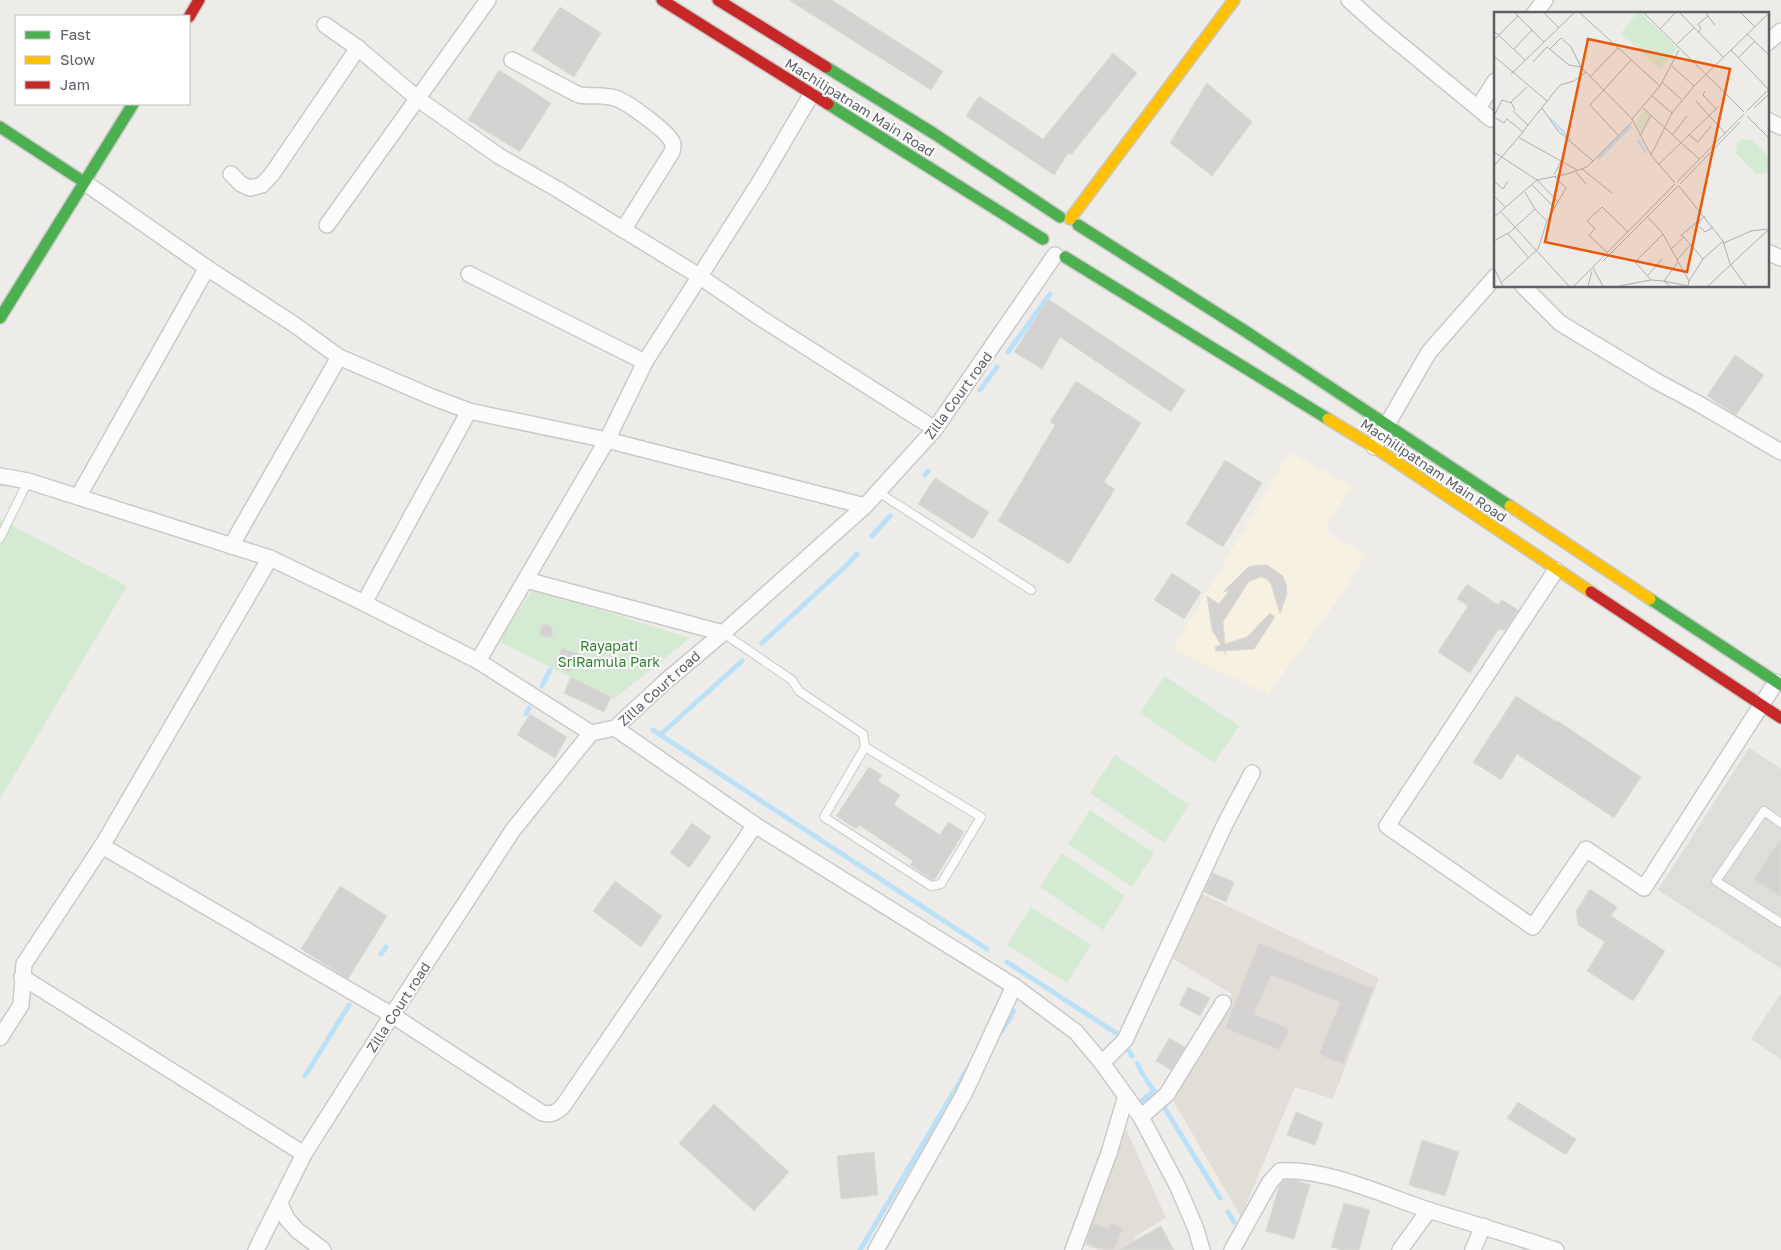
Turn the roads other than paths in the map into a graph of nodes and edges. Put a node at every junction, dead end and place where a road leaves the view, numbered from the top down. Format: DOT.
graph roads {
  1 [pos="199,0"];
  2 [pos="488,0"];
  3 [pos="662,0"];
  4 [pos="718,0"];
  5 [pos="1234,0"];
  6 [pos="1350,0"];
  7 [pos="1366,5"];
  8 [pos="190,15"];
  9 [pos="325,25"];
  10 [pos="1781,31"];
  11 [pos="1768,41"];
  12 [pos="358,48"];
  13 [pos="512,60"];
  14 [pos="1494,84"];
  15 [pos="811,95"];
  16 [pos="418,99"];
  17 [pos="133,105"];
  18 [pos="1478,108"];
  19 [pos="1491,119"];
  20 [pos="1768,120"];
  21 [pos="0,127"];
  22 [pos="1781,127"];
  23 [pos="231,174"];
  24 [pos="84,182"];
  25 [pos="1069,220"];
  26 [pos="327,225"];
  27 [pos="623,230"];
  28 [pos="1045,231"];
  29 [pos="1081,240"];
  30 [pos="1768,252"];
  31 [pos="1065,255"];
  32 [pos="1781,258"];
  33 [pos="207,268"];
  34 [pos="469,274"];
  35 [pos="699,276"];
  36 [pos="1494,278"];
  37 [pos="1524,288"];
  38 [pos="0,318"];
  39 [pos="339,357"];
  40 [pos="645,362"];
  41 [pos="469,411"];
  42 [pos="1387,424"];
  43 [pos="935,429"];
  44 [pos="607,440"];
  45 [pos="1374,447"];
  46 [pos="1781,452"];
  47 [pos="0,476"];
  48 [pos="28,481"];
  49 [pos="878,492"];
  50 [pos="78,496"];
  51 [pos="865,506"];
  52 [pos="0,538"];
  53 [pos="231,546"];
  54 [pos="270,558"];
  55 [pos="1556,570"];
  56 [pos="526,580"];
  57 [pos="1030,590"];
  58 [pos="364,603"];
  59 [pos="723,633"];
  60 [pos="478,661"];
  61 [pos="1778,684"];
  62 [pos="1760,705"];
  63 [pos="1781,718"];
  64 [pos="615,728"];
  65 [pos="591,733"];
  66 [pos="865,747"];
  67 [pos="1252,773"];
  68 [pos="1781,823"];
  69 [pos="755,825"];
  70 [pos="102,846"];
  71 [pos="1781,923"];
  72 [pos="22,977"];
  73 [pos="1014,986"];
  74 [pos="1223,1003"];
  75 [pos="392,1015"];
  76 [pos="0,1038"];
  77 [pos="1102,1063"];
  78 [pos="1126,1096"];
  79 [pos="1140,1117"];
  80 [pos="304,1154"];
  81 [pos="280,1204"];
  82 [pos="1429,1210"];
  83 [pos="1483,1226"];
  84 [pos="256,1250"];
  85 [pos="323,1250"];
  86 [pos="876,1250"];
  87 [pos="1073,1250"];
  88 [pos="1202,1250"];
  89 [pos="1232,1250"];
  90 [pos="1400,1250"];
  91 [pos="1473,1250"];
  92 [pos="1556,1250"];
  1 -- 8 [label="main road"];
  2 -- 16 [label="street"];
  3 -- 15 [label="main road, Machilipatnam Main Road"];
  4 -- 25 [label="main road, Machilipatnam Main Road"];
  5 -- 25 [label="main road"];
  6 -- 7 [label="street"];
  7 -- 18 [label="street"];
  9 -- 12 [label="street"];
  10 -- 11 [label="street"];
  12 -- 16 [label="street"];
  12 -- 23 [label="street"];
  13 -- 27 [label="street"];
  14 -- 18 [label="street"];
  15 -- 28 [label="main road, Machilipatnam Main Road"];
  15 -- 35 [label="street"];
  16 -- 26 [label="street"];
  16 -- 27 [label="street"];
  17 -- 24 [label="main road"];
  18 -- 19 [label="street"];
  20 -- 22 [label="street"];
  21 -- 24 [label="main road"];
  24 -- 33 [label="street"];
  24 -- 38 [label="main road"];
  25 -- 28 [label="main road"];
  25 -- 29 [label="main road"];
  25 -- 42 [label="main road, Machilipatnam Main Road"];
  27 -- 35 [label="street"];
  28 -- 31 [label="main road, Machilipatnam Main Road"];
  30 -- 32 [label="street"];
  31 -- 43 [label="street, Zilla Court road"];
  31 -- 45 [label="main road, Machilipatnam Main Road"];
  33 -- 39 [label="street"];
  33 -- 50 [label="street"];
  34 -- 40 [label="street"];
  35 -- 40 [label="street"];
  35 -- 43 [label="street"];
  36 -- 42 [label="street"];
  37 -- 46 [label="street"];
  39 -- 41 [label="street"];
  39 -- 53 [label="street"];
  40 -- 44 [label="street"];
  41 -- 44 [label="street"];
  41 -- 58 [label="street"];
  42 -- 45 [label="street"];
  42 -- 61 [label="main road, Machilipatnam Main Road"];
  43 -- 49 [label="street, Zilla Court road"];
  44 -- 51 [label="street"];
  44 -- 56 [label="street"];
  45 -- 55 [label="main road, Machilipatnam Main Road"];
  47 -- 48 [label="street"];
  48 -- 50 [label="street"];
  48 -- 52 [label="lane"];
  49 -- 51 [label="street, Zilla Court road"];
  49 -- 57 [label="lane"];
  50 -- 53 [label="street"];
  51 -- 59 [label="street, Zilla Court road"];
  53 -- 54 [label="street"];
  54 -- 58 [label="street"];
  54 -- 70 [label="street"];
  55 -- 62 [label="main road, Machilipatnam Main Road"];
  55 -- 62 [label="street"];
  56 -- 59 [label="street"];
  56 -- 60 [label="street"];
  58 -- 60 [label="street"];
  59 -- 64 [label="street, Zilla Court road"];
  59 -- 66 [label="lane"];
  60 -- 65 [label="street"];
  61 -- 62 [label="street"];
  62 -- 63 [label="main road, Machilipatnam Main Road"];
  64 -- 65 [label="street, Zilla Court road"];
  64 -- 69 [label="street"];
  65 -- 75 [label="street, Zilla Court road"];
  66 -- 66 [label="lane"];
  67 -- 77 [label="street"];
  68 -- 71 [label="lane"];
  69 -- 73 [label="street"];
  69 -- 75 [label="street"];
  70 -- 72 [label="street"];
  70 -- 75 [label="street"];
  72 -- 76 [label="street"];
  72 -- 80 [label="street"];
  73 -- 77 [label="street"];
  73 -- 86 [label="street"];
  74 -- 79 [label="street"];
  75 -- 80 [label="street, Zilla Court road"];
  77 -- 78 [label="street"];
  78 -- 79 [label="street"];
  78 -- 87 [label="street"];
  79 -- 88 [label="street"];
  80 -- 81 [label="street, Zilla Court road"];
  81 -- 84 [label="street, Zilla Court road"];
  81 -- 85 [label="street"];
  82 -- 83 [label="street"];
  82 -- 89 [label="street"];
  82 -- 90 [label="street"];
  83 -- 91 [label="street"];
  83 -- 92 [label="street"];
}
